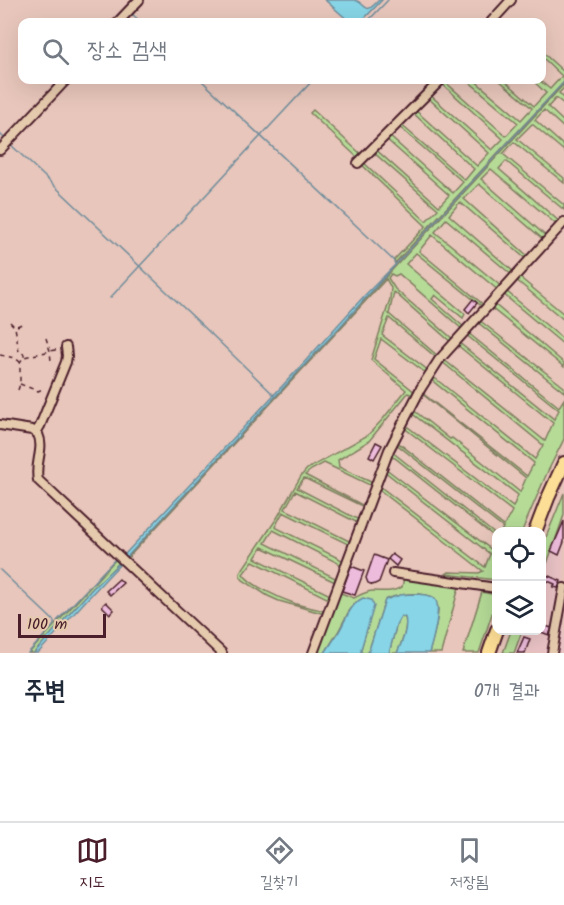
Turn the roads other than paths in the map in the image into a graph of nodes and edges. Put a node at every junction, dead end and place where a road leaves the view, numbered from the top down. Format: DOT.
graph roads {
  1 [pos="139,0"];
  2 [pos="511,0"];
  3 [pos="122,18"];
  4 [pos="495,18"];
  5 [pos="62,84"];
  6 [pos="437,84"];
  7 [pos="0,150"];
  8 [pos="358,163"];
  9 [pos="564,222"];
  10 [pos="66,347"];
  11 [pos="0,425"];
  12 [pos="36,432"];
  13 [pos="564,463"];
  14 [pos="537,527"];
  15 [pos="393,573"];
  16 [pos="492,587"];
  17 [pos="564,588"];
  18 [pos="495,635"];
  19 [pos="222,653"];
  20 [pos="313,653"];
  21 [pos="489,653"];
  22 [pos="552,653"];
  1 -- 3 [label="street"];
  2 -- 4 [label="street"];
  5 -- 7 [label="street"];
  6 -- 8 [label="street"];
  9 -- 20 [label="street"];
  10 -- 12 [label="street"];
  11 -- 12 [label="street"];
  12 -- 19 [label="street"];
  13 -- 14 [label="highway"];
  15 -- 16 [label="street"];
  17 -- 22 [label="street"];
  18 -- 21 [label="highway"];
}
